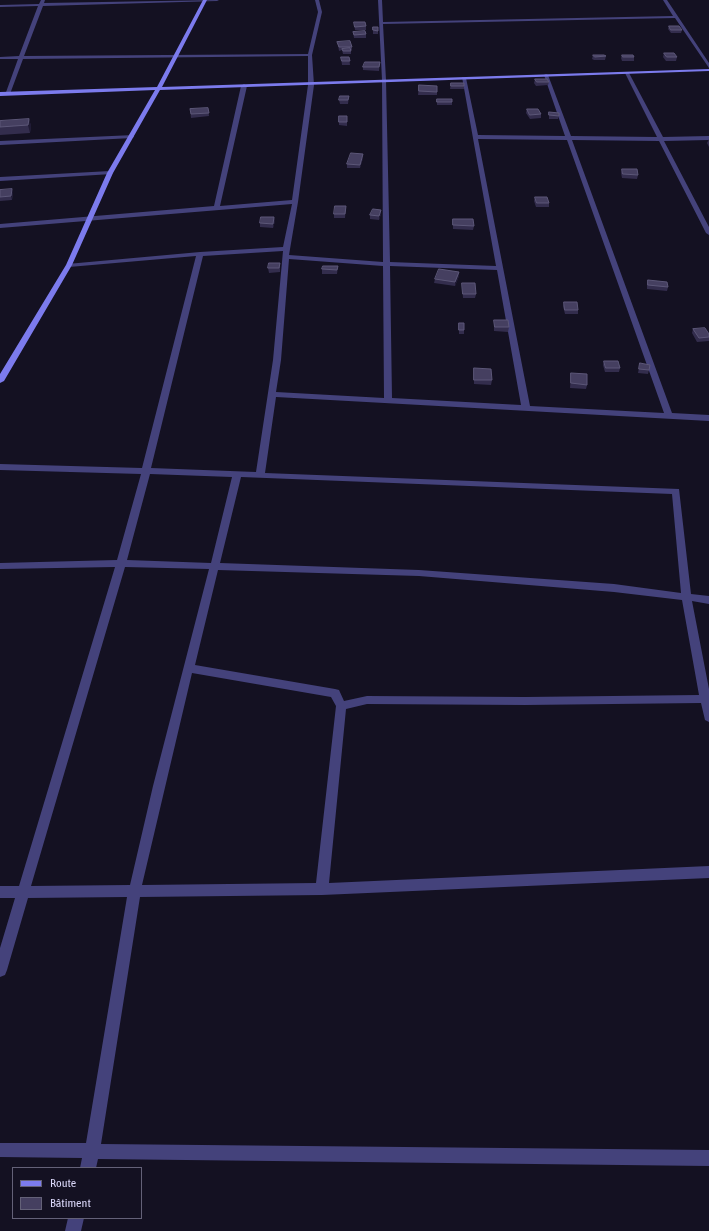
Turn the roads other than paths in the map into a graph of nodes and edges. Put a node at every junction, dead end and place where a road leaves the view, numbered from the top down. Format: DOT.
graph roads {
  1 [pos="205,0"];
  2 [pos="217,0"];
  3 [pos="317,0"];
  4 [pos="380,0"];
  5 [pos="665,0"];
  6 [pos="42,2"];
  7 [pos="0,6"];
  8 [pos="676,17"];
  9 [pos="381,23"];
  10 [pos="310,55"];
  11 [pos="175,57"];
  12 [pos="0,58"];
  13 [pos="21,58"];
  14 [pos="709,67"];
  15 [pos="709,70"];
  16 [pos="627,73"];
  17 [pos="546,75"];
  18 [pos="464,78"];
  19 [pos="384,80"];
  20 [pos="311,84"];
  21 [pos="244,86"];
  22 [pos="158,90"];
  23 [pos="0,94"];
  24 [pos="7,94"];
  25 [pos="132,136"];
  26 [pos="475,137"];
  27 [pos="569,138"];
  28 [pos="709,138"];
  29 [pos="661,139"];
  30 [pos="0,143"];
  31 [pos="110,173"];
  32 [pos="0,179"];
  33 [pos="295,202"];
  34 [pos="217,207"];
  35 [pos="89,220"];
  36 [pos="0,226"];
  37 [pos="709,233"];
  38 [pos="286,249"];
  39 [pos="200,254"];
  40 [pos="286,257"];
  41 [pos="387,264"];
  42 [pos="69,265"];
  43 [pos="500,268"];
  44 [pos="0,381"];
  45 [pos="272,394"];
  46 [pos="388,400"];
  47 [pos="526,408"];
  48 [pos="669,416"];
  49 [pos="709,418"];
  50 [pos="0,467"];
  51 [pos="146,471"];
  52 [pos="238,475"];
  53 [pos="260,476"];
  54 [pos="121,563"];
  55 [pos="0,566"];
  56 [pos="215,567"];
  57 [pos="686,597"];
  58 [pos="709,600"];
  59 [pos="188,668"];
  60 [pos="706,699"];
  61 [pos="341,706"];
  62 [pos="709,717"];
  63 [pos="709,872"];
  64 [pos="322,889"];
  65 [pos="135,891"];
  66 [pos="0,892"];
  67 [pos="22,892"];
  68 [pos="0,970"];
  69 [pos="0,1150"];
  70 [pos="92,1150"];
  71 [pos="709,1158"];
  72 [pos="88,1167"];
  73 [pos="76,1219"];
  74 [pos="73,1231"];
  1 -- 2 [label="street"];
  1 -- 6 [label="street"];
  1 -- 11 [label="street"];
  3 -- 10 [label="street"];
  4 -- 9 [label="street"];
  5 -- 8 [label="street"];
  6 -- 7 [label="street"];
  6 -- 13 [label="street"];
  8 -- 9 [label="street"];
  8 -- 14 [label="street"];
  9 -- 19 [label="street"];
  10 -- 11 [label="street"];
  10 -- 20 [label="street"];
  11 -- 13 [label="street"];
  11 -- 22 [label="street"];
  12 -- 13 [label="street"];
  13 -- 24 [label="street"];
  15 -- 16 [label="street"];
  16 -- 17 [label="street"];
  16 -- 29 [label="street"];
  17 -- 18 [label="street"];
  17 -- 27 [label="street"];
  18 -- 19 [label="street"];
  18 -- 26 [label="street"];
  19 -- 20 [label="street"];
  19 -- 41 [label="street"];
  20 -- 21 [label="street"];
  20 -- 33 [label="street"];
  21 -- 22 [label="street"];
  21 -- 34 [label="street"];
  22 -- 24 [label="street"];
  22 -- 25 [label="street"];
  23 -- 24 [label="street"];
  25 -- 30 [label="street"];
  25 -- 31 [label="street"];
  26 -- 27 [label="street"];
  26 -- 43 [label="street"];
  27 -- 29 [label="street"];
  27 -- 48 [label="street"];
  28 -- 29 [label="street"];
  29 -- 37 [label="street"];
  31 -- 32 [label="street"];
  31 -- 35 [label="street"];
  33 -- 34 [label="street"];
  33 -- 38 [label="street"];
  34 -- 35 [label="street"];
  35 -- 36 [label="street"];
  35 -- 42 [label="street"];
  38 -- 39 [label="street"];
  38 -- 40 [label="street"];
  39 -- 42 [label="street"];
  39 -- 51 [label="street"];
  40 -- 41 [label="street"];
  40 -- 45 [label="street"];
  41 -- 43 [label="street"];
  41 -- 46 [label="street"];
  42 -- 44 [label="street"];
  43 -- 47 [label="street"];
  45 -- 46 [label="street"];
  45 -- 53 [label="street"];
  46 -- 47 [label="street"];
  47 -- 48 [label="street"];
  48 -- 49 [label="street"];
  50 -- 51 [label="street"];
  51 -- 52 [label="street"];
  51 -- 54 [label="street"];
  52 -- 53 [label="street"];
  52 -- 56 [label="street"];
  53 -- 57 [label="street"];
  54 -- 55 [label="street"];
  54 -- 56 [label="street"];
  54 -- 67 [label="street"];
  56 -- 57 [label="street"];
  56 -- 59 [label="street"];
  57 -- 58 [label="street"];
  57 -- 60 [label="street"];
  59 -- 61 [label="street"];
  59 -- 65 [label="street"];
  60 -- 61 [label="street"];
  60 -- 62 [label="street"];
  61 -- 64 [label="street"];
  63 -- 64 [label="street"];
  64 -- 65 [label="street"];
  65 -- 67 [label="street"];
  65 -- 70 [label="street"];
  66 -- 67 [label="street"];
  67 -- 68 [label="street"];
  69 -- 70 [label="street"];
  70 -- 71 [label="street"];
  70 -- 72 [label="street"];
  73 -- 74 [label="street"];
}
